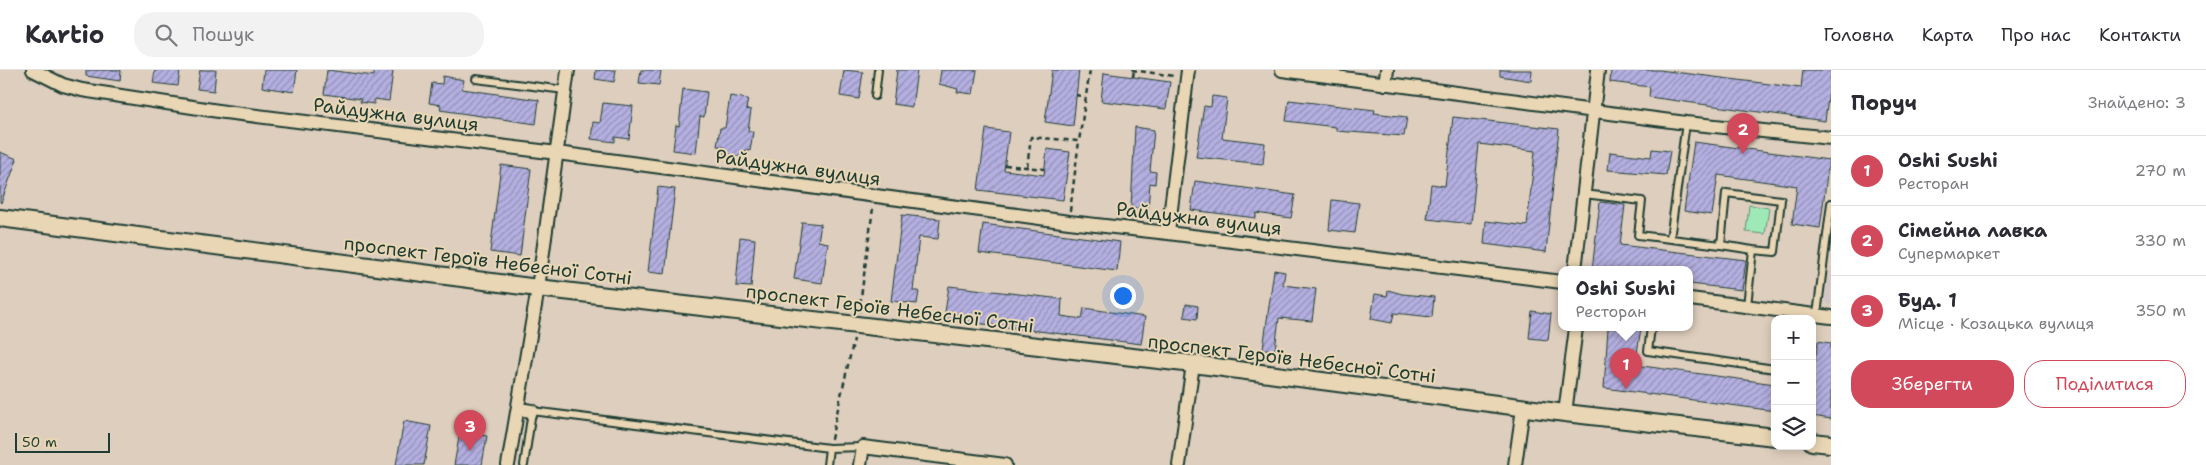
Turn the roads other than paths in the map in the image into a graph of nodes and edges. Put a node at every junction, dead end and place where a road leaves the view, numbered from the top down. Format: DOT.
graph roads {
  1 [pos="33,70"];
  2 [pos="568,70"];
  3 [pos="878,70"];
  4 [pos="1282,70"];
  5 [pos="1387,70"];
  6 [pos="1598,70"];
  7 [pos="1187,74"];
  8 [pos="476,79"];
  9 [pos="1385,84"];
  10 [pos="565,90"];
  11 [pos="875,96"];
  12 [pos="1593,112"];
  13 [pos="1686,123"];
  14 [pos="1831,138"];
  15 [pos="558,153"];
  16 [pos="1584,194"];
  17 [pos="1831,203"];
  18 [pos="0,218"];
  19 [pos="1168,232"];
  20 [pos="1670,239"];
  21 [pos="1721,246"];
  22 [pos="1753,250"];
  23 [pos="1575,266"];
  24 [pos="1558,281"];
  25 [pos="538,288"];
  26 [pos="1693,299"];
  27 [pos="1747,306"];
  28 [pos="1794,315"];
  29 [pos="1817,315"];
  30 [pos="1831,317"];
  31 [pos="1576,331"];
  32 [pos="1651,331"];
  33 [pos="1193,364"];
  34 [pos="1771,368"];
  35 [pos="1523,408"];
  36 [pos="518,409"];
  37 [pos="532,411"];
  38 [pos="1565,413"];
  39 [pos="1771,437"];
  40 [pos="1816,442"];
  41 [pos="1831,444"];
  42 [pos="863,447"];
  43 [pos="829,448"];
  44 [pos="508,465"];
  45 [pos="524,465"];
  46 [pos="827,465"];
  47 [pos="860,465"];
  48 [pos="1005,465"];
  49 [pos="1179,465"];
  50 [pos="1514,465"];
  1 -- 15 [label="street, Райдужна вулиця"];
  2 -- 10 [label="street"];
  3 -- 11 [label="lane"];
  4 -- 9 [label="street"];
  5 -- 9 [label="street"];
  6 -- 12 [label="street"];
  7 -- 19 [label="street"];
  8 -- 10 [label="lane"];
  9 -- 12 [label="street"];
  10 -- 15 [label="street"];
  12 -- 13 [label="street"];
  12 -- 16 [label="street"];
  13 -- 14 [label="street"];
  13 -- 20 [label="lane"];
  15 -- 19 [label="street, Райдужна вулиця"];
  15 -- 25 [label="street"];
  16 -- 20 [label="lane"];
  16 -- 23 [label="street"];
  17 -- 29 [label="lane"];
  18 -- 25 [label="street, проспект Героїв Небесної Сотні"];
  19 -- 24 [label="street, Райдужна вулиця"];
  20 -- 21 [label="lane"];
  21 -- 22 [label="lane"];
  21 -- 22 [label="lane"];
  22 -- 27 [label="lane"];
  25 -- 33 [label="street, проспект Героїв Небесної Сотні"];
  25 -- 36 [label="street"];
  26 -- 27 [label="street"];
  27 -- 28 [label="street"];
  29 -- 30 [label="street"];
  31 -- 38 [label="street"];
  32 -- 34 [label="lane"];
  33 -- 35 [label="street, проспект Героїв Небесної Сотні"];
  33 -- 49 [label="street"];
  35 -- 38 [label="street, проспект Героїв Небесної Сотні"];
  35 -- 50 [label="street"];
  36 -- 37 [label="street"];
  36 -- 44 [label="street"];
  37 -- 43 [label="lane"];
  37 -- 45 [label="lane"];
  38 -- 39 [label="street, проспект Героїв Небесної Сотні"];
  40 -- 41 [label="street"];
  42 -- 43 [label="lane"];
  42 -- 47 [label="street"];
  42 -- 48 [label="street"];
  43 -- 46 [label="lane"];
}
